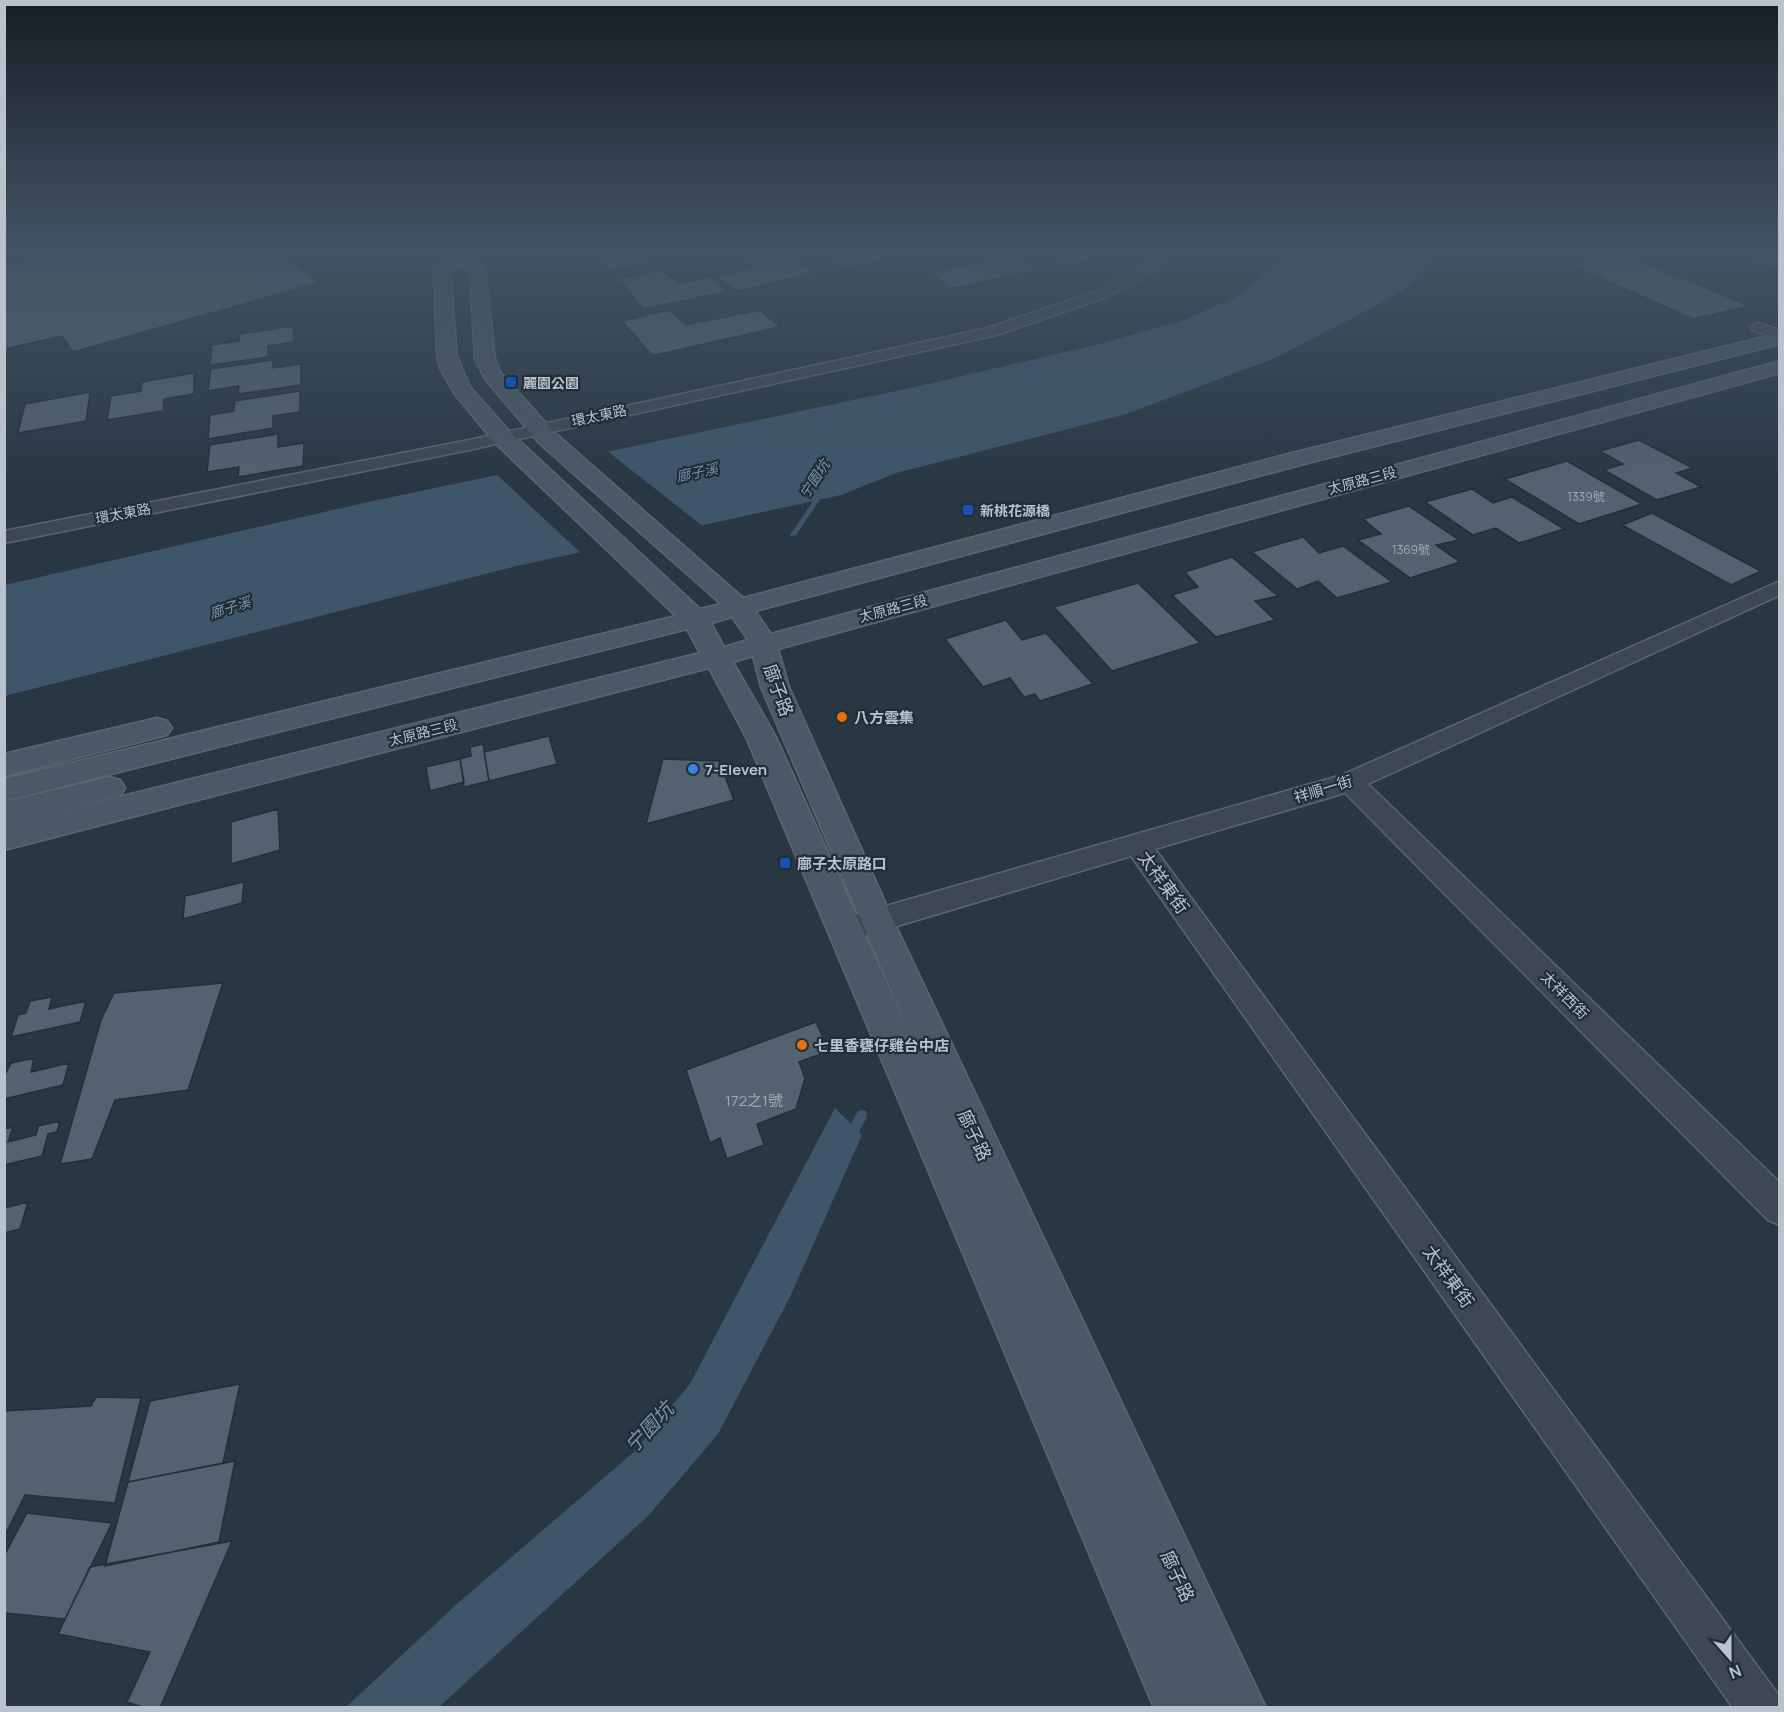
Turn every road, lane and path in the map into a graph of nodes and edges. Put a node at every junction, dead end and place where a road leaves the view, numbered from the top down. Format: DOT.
graph roads {
  1 [pos="446,328"];
  2 [pos="482,328"];
  3 [pos="1004,328"];
  4 [pos="1753,328"];
  5 [pos="1759,328"];
  6 [pos="1779,337"];
  7 [pos="1779,350"];
  8 [pos="1779,367"];
  9 [pos="542,433"];
  10 [pos="507,441"];
  11 [pos="4,537"];
  12 [pos="1779,587"];
  13 [pos="745,617"];
  14 [pos="693,620"];
  15 [pos="4,765"];
  16 [pos="1350,782"];
  17 [pos="4,790"];
  18 [pos="4,814"];
  19 [pos="4,838"];
  20 [pos="1137,844"];
  21 [pos="860,925"];
  22 [pos="1779,1208"];
  23 [pos="1183,1707"];
  24 [pos="1238,1707"];
  25 [pos="1761,1707"];
  1 -- 10 [label="main road"];
  2 -- 9 [label="main road"];
  3 -- 9 [label="street, 環太東路"];
  4 -- 13 [label="main road, 太原路三段"];
  5 -- 6 [label="street"];
  6 -- 13 [label="main road, 太原路三段"];
  7 -- 13 [label="main road, 太原路三段"];
  8 -- 13 [label="main road, 太原路三段"];
  9 -- 10 [label="street, 環太東路"];
  9 -- 13 [label="main road"];
  10 -- 11 [label="street, 環太東路"];
  10 -- 14 [label="main road"];
  12 -- 16 [label="street, 祥順一街"];
  13 -- 14 [label="main road, 太原路三段"];
  13 -- 14 [label="main road, 太原路三段"];
  13 -- 21 [label="main road, 廍子路"];
  14 -- 15 [label="main road, 太原路三段"];
  14 -- 17 [label="main road, 太原路三段"];
  14 -- 18 [label="main road, 太原路三段"];
  14 -- 19 [label="main road, 太原路三段"];
  14 -- 21 [label="main road, 廍子路"];
  16 -- 20 [label="street, 祥順一街"];
  16 -- 22 [label="street, 太祥西街"];
  20 -- 21 [label="street, 祥順一街"];
  20 -- 25 [label="street, 太祥東街"];
  21 -- 23 [label="main road, 廍子路"];
  21 -- 24 [label="main road, 廍子路"];
}
